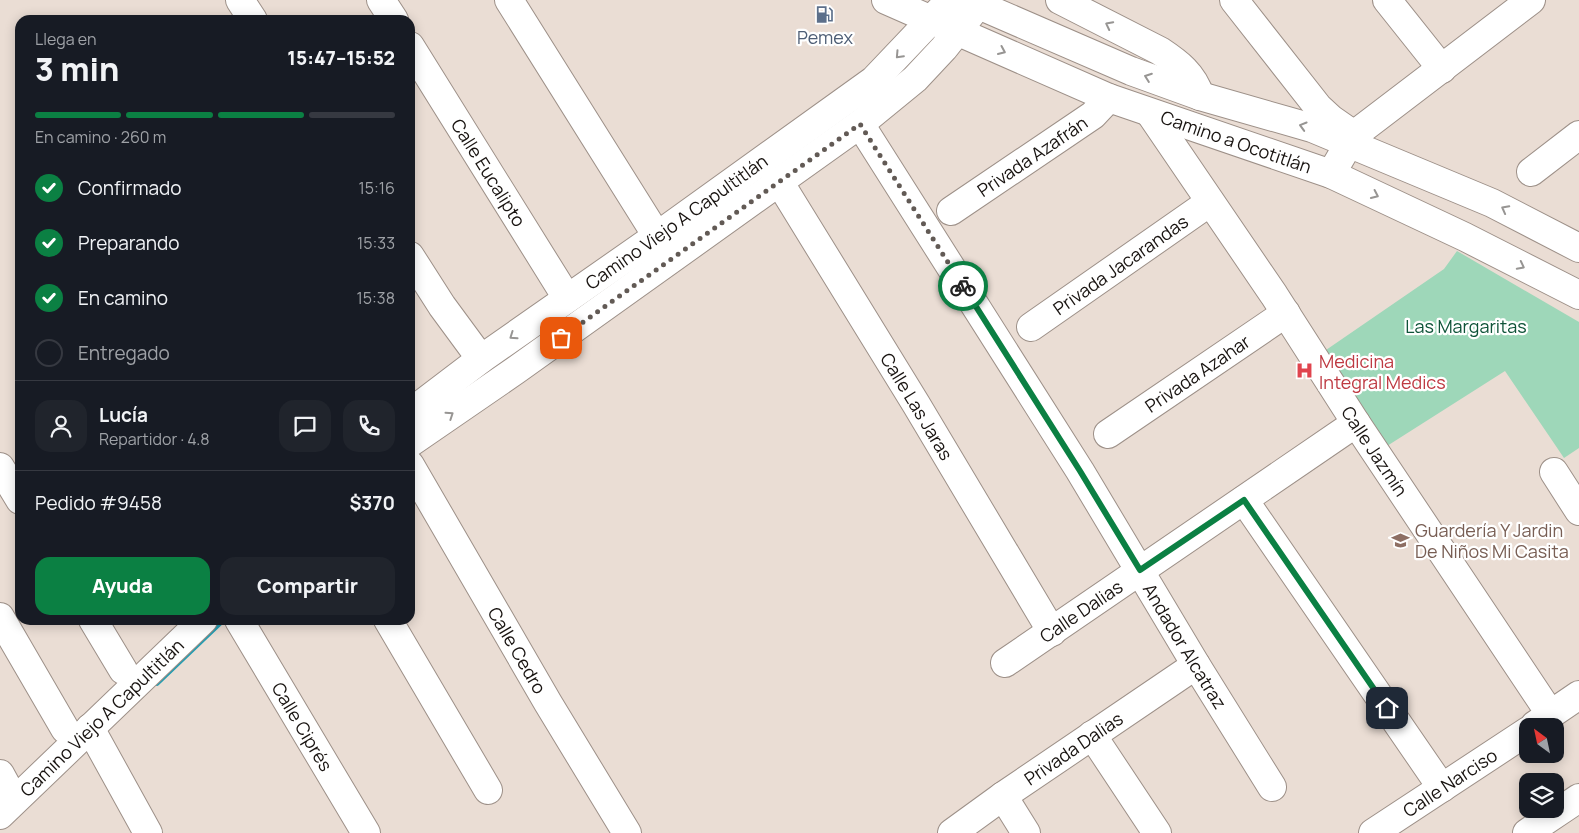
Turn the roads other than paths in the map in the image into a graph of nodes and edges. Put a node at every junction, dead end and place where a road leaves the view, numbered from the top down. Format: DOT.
graph roads {
  1 [pos="240,0"];
  2 [pos="381,0"];
  3 [pos="509,0"];
  4 [pos="886,0"];
  5 [pos="950,0"];
  6 [pos="1060,0"];
  7 [pos="1234,0"];
  8 [pos="1387,0"];
  9 [pos="1531,0"];
  10 [pos="976,2"];
  11 [pos="250,15"];
  12 [pos="391,15"];
  13 [pos="932,20"];
  14 [pos="957,31"];
  15 [pos="415,54"];
  16 [pos="1442,69"];
  17 [pos="1200,96"];
  18 [pos="1109,98"];
  19 [pos="1150,113"];
  20 [pos="860,124"];
  21 [pos="1579,135"];
  22 [pos="1351,139"];
  23 [pos="1531,172"];
  24 [pos="1331,174"];
  25 [pos="780,183"];
  26 [pos="1210,202"];
  27 [pos="951,211"];
  28 [pos="658,236"];
  29 [pos="1579,248"];
  30 [pos="415,264"];
  31 [pos="1579,295"];
  32 [pos="567,298"];
  33 [pos="1286,313"];
  34 [pos="1031,327"];
  35 [pos="481,359"];
  36 [pos="415,408"];
  37 [pos="1356,423"];
  38 [pos="1108,434"];
  39 [pos="415,439"];
  40 [pos="0,467"];
  41 [pos="1554,472"];
  42 [pos="415,474"];
  43 [pos="15,492"];
  44 [pos="1244,500"];
  45 [pos="1579,511"];
  46 [pos="1140,570"];
  47 [pos="0,617"];
  48 [pos="96,625"];
  49 [pos="170,625"];
  50 [pos="197,625"];
  51 [pos="242,625"];
  52 [pos="391,625"];
  53 [pos="1052,632"];
  54 [pos="1005,663"];
  55 [pos="1196,665"];
  56 [pos="123,670"];
  57 [pos="1579,695"];
  58 [pos="1541,718"];
  59 [pos="1545,718"];
  60 [pos="77,729"];
  61 [pos="1092,735"];
  62 [pos="1519,737"];
  63 [pos="2,783"];
  64 [pos="1272,787"];
  65 [pos="1442,788"];
  66 [pos="488,790"];
  67 [pos="1003,796"];
  68 [pos="1579,798"];
  69 [pos="0,815"];
  70 [pos="148,833"];
  71 [pos="366,833"];
  72 [pos="627,833"];
  73 [pos="952,833"];
  74 [pos="1026,833"];
  75 [pos="1157,833"];
  76 [pos="1373,833"];
  77 [pos="1528,833"];
  1 -- 11 [label="street"];
  2 -- 12 [label="street"];
  3 -- 28 [label="street"];
  4 -- 13 [label="street, Camino a Ocotitlán"];
  5 -- 13 [label="street, Camino Viejo A Capultitlán"];
  17 -- 6 [label="street, one-way"];
  7 -- 22 [label="street"];
  8 -- 16 [label="street"];
  9 -- 16 [label="street"];
  10 -- 14 [label="street, Camino Viejo A Capultitlán"];
  17 -- 10 [label="street, Camino a Ocotitlán, one-way"];
  13 -- 14 [label="street, Camino a Ocotitlán"];
  13 -- 28 [label="street, Camino Viejo A Capultitlán, one-way"];
  14 -- 18 [label="street, Camino a Ocotitlán, one-way"];
  14 -- 20 [label="street, Camino Viejo A Capultitlán"];
  15 -- 32 [label="street, Calle Eucalipto"];
  16 -- 22 [label="street"];
  22 -- 17 [label="street, Camino a Ocotitlán, one-way"];
  18 -- 19 [label="street, Camino a Ocotitlán"];
  18 -- 27 [label="street, Privada Azafrán"];
  19 -- 24 [label="street, Camino a Ocotitlán"];
  19 -- 26 [label="street, Calle Jazmín"];
  20 -- 25 [label="street, Camino Viejo A Capultitlán"];
  20 -- 46 [label="street, Andador Alcatraz"];
  21 -- 23 [label="street"];
  22 -- 24 [label="street"];
  29 -- 22 [label="street, Camino a Ocotitlán, one-way"];
  24 -- 31 [label="street, Camino a Ocotitlán, one-way"];
  39 -- 25 [label="street, Camino Viejo A Capultitlán, one-way"];
  25 -- 53 [label="street, Calle Las Jaras"];
  26 -- 33 [label="street, Calle Jazmín"];
  26 -- 34 [label="street, Privada Jacarandas"];
  28 -- 32 [label="street, Camino Viejo A Capultitlán"];
  30 -- 35 [label="street"];
  32 -- 35 [label="street, Camino Viejo A Capultitlán, one-way"];
  33 -- 37 [label="street, Calle Jazmín"];
  33 -- 38 [label="street, Privada Azahar"];
  35 -- 36 [label="street, Camino Viejo A Capultitlán"];
  37 -- 44 [label="street, Calle Dalias"];
  37 -- 58 [label="street, Calle Jazmín"];
  40 -- 43 [label="street"];
  41 -- 45 [label="street"];
  42 -- 72 [label="street, Calle Cedro"];
  44 -- 46 [label="street, Calle Dalias"];
  44 -- 65 [label="street"];
  46 -- 53 [label="street, Calle Dalias"];
  46 -- 55 [label="street, Andador Alcatraz"];
  47 -- 60 [label="street"];
  48 -- 56 [label="street"];
  49 -- 56 [label="street, Camino Viejo A Capultitlán"];
  50 -- 60 [label="street, Camino Viejo A Capultitlán"];
  51 -- 71 [label="street, Calle Ciprés"];
  52 -- 66 [label="street"];
  53 -- 54 [label="street, Calle Dalias"];
  55 -- 61 [label="street, Privada Dalias"];
  55 -- 64 [label="street, Andador Alcatraz"];
  56 -- 60 [label="street, Camino Viejo A Capultitlán"];
  57 -- 59 [label="street"];
  60 -- 63 [label="street, Camino Viejo A Capultitlán"];
  60 -- 69 [label="street, Camino Viejo A Capultitlán"];
  60 -- 70 [label="street"];
  61 -- 67 [label="street, Privada Dalias"];
  61 -- 75 [label="street"];
  62 -- 65 [label="street, Calle Narciso"];
  65 -- 76 [label="street, Calle Narciso"];
  67 -- 73 [label="street, Privada Dalias"];
  67 -- 74 [label="street"];
  68 -- 77 [label="street"];
}
